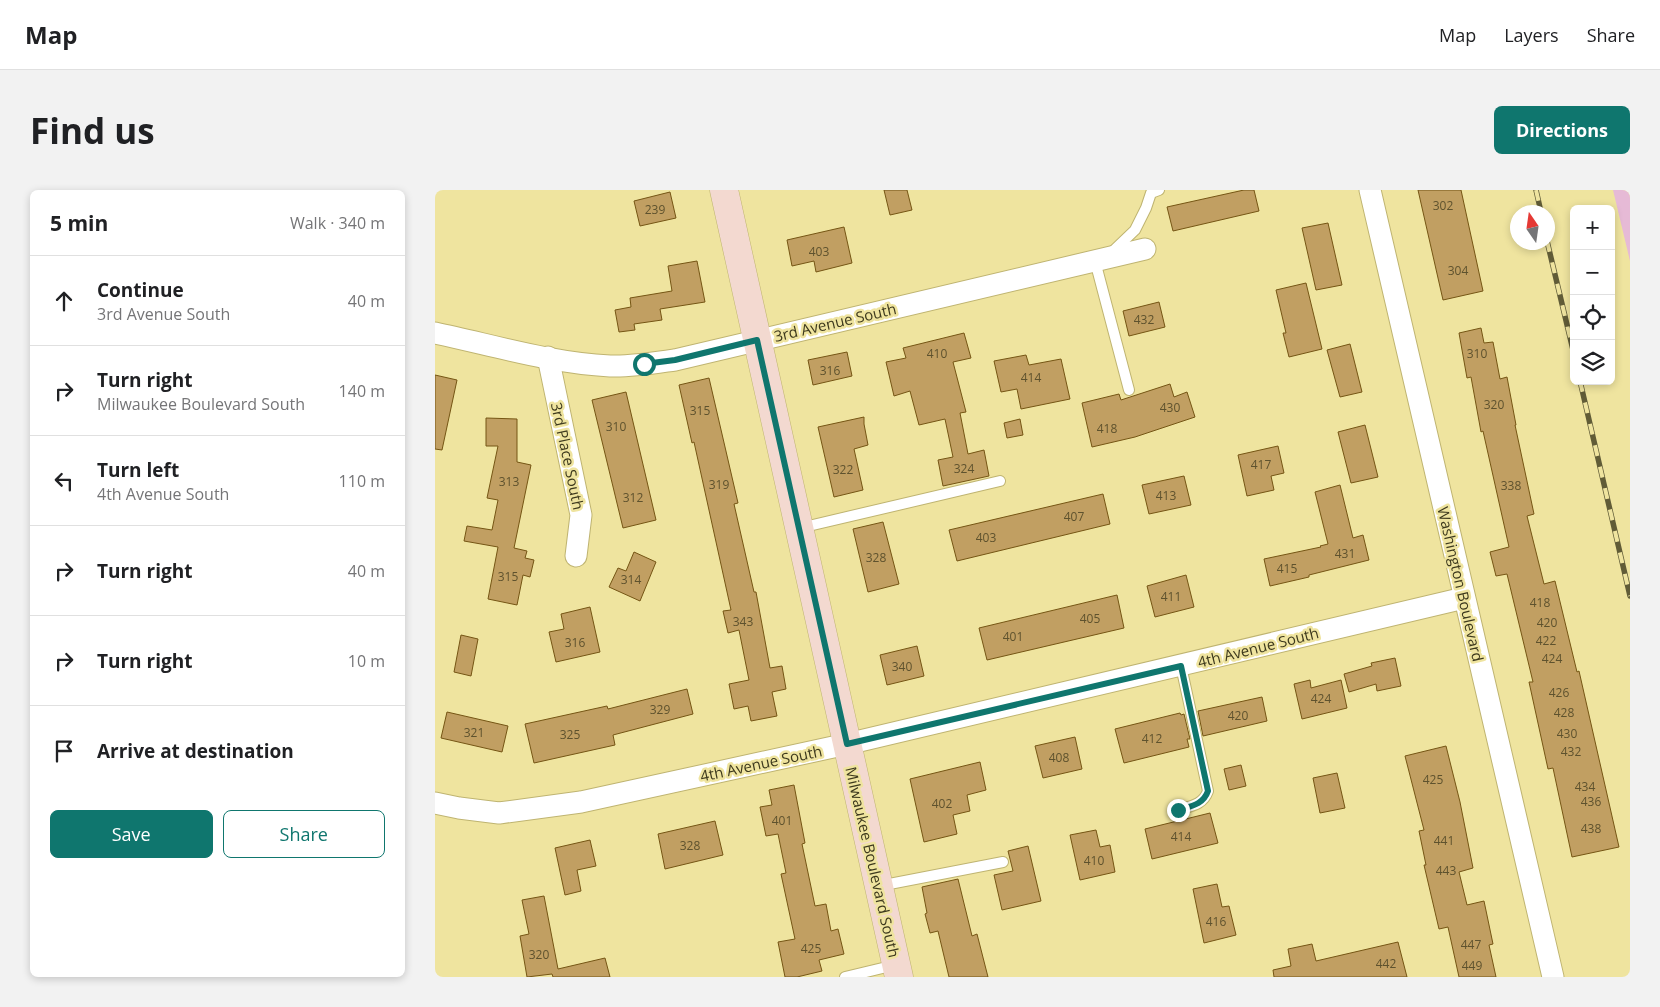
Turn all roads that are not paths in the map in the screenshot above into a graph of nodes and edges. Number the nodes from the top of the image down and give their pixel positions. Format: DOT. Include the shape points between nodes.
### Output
graph roads {
  1 [pos="724,190"];
  2 [pos="1159,190"];
  3 [pos="1369,190"];
  4 [pos="1145,249"];
  5 [pos="1100,260"];
  6 [pos="435,333"];
  7 [pos="757,340"];
  8 [pos="548,357"];
  9 [pos="1129,390"];
  10 [pos="1000,481"];
  11 [pos="799,528"];
  12 [pos="576,556"];
  13 [pos="1464,598"];
  14 [pos="1181,666"];
  15 [pos="847,744"];
  16 [pos="435,803"];
  17 [pos="1178,810"];
  18 [pos="1003,862"];
  19 [pos="878,886"];
  20 [pos="897,971"];
  21 [pos="845,977"];
  22 [pos="1553,977"];
  1 -- 7 [label="street, Milwaukee Boulevard South"];
  2 -- 5 [label="lane" via="1151,194 1135,230"];
  3 -- 13 [label="street, Washington Boulevard"];
  4 -- 5 [label="street, 3rd Avenue South"];
  5 -- 7 [label="street, 3rd Avenue South"];
  5 -- 9 [label="lane"];
  6 -- 8 [label="street, 3rd Avenue South"];
  7 -- 8 [label="street, 3rd Avenue South" via="675,360 644,364 611,366"];
  7 -- 11 [label="street, Milwaukee Boulevard South"];
  8 -- 12 [label="street, 3rd Place South" via="581,515"];
  10 -- 11 [label="lane"];
  11 -- 15 [label="street, Milwaukee Boulevard South"];
  13 -- 14 [label="street, 4th Avenue South"];
  13 -- 22 [label="street, Washington Boulevard"];
  14 -- 15 [label="street, 4th Avenue South"];
  14 -- 17 [label="lane" via="1208,791 1202,802"];
  15 -- 16 [label="street, 4th Avenue South" via="541,808 499,812"];
  15 -- 19 [label="street, Milwaukee Boulevard South"];
  18 -- 19 [label="lane"];
  19 -- 20 [label="street, Milwaukee Boulevard South"];
  20 -- 21 [label="lane"];
}
